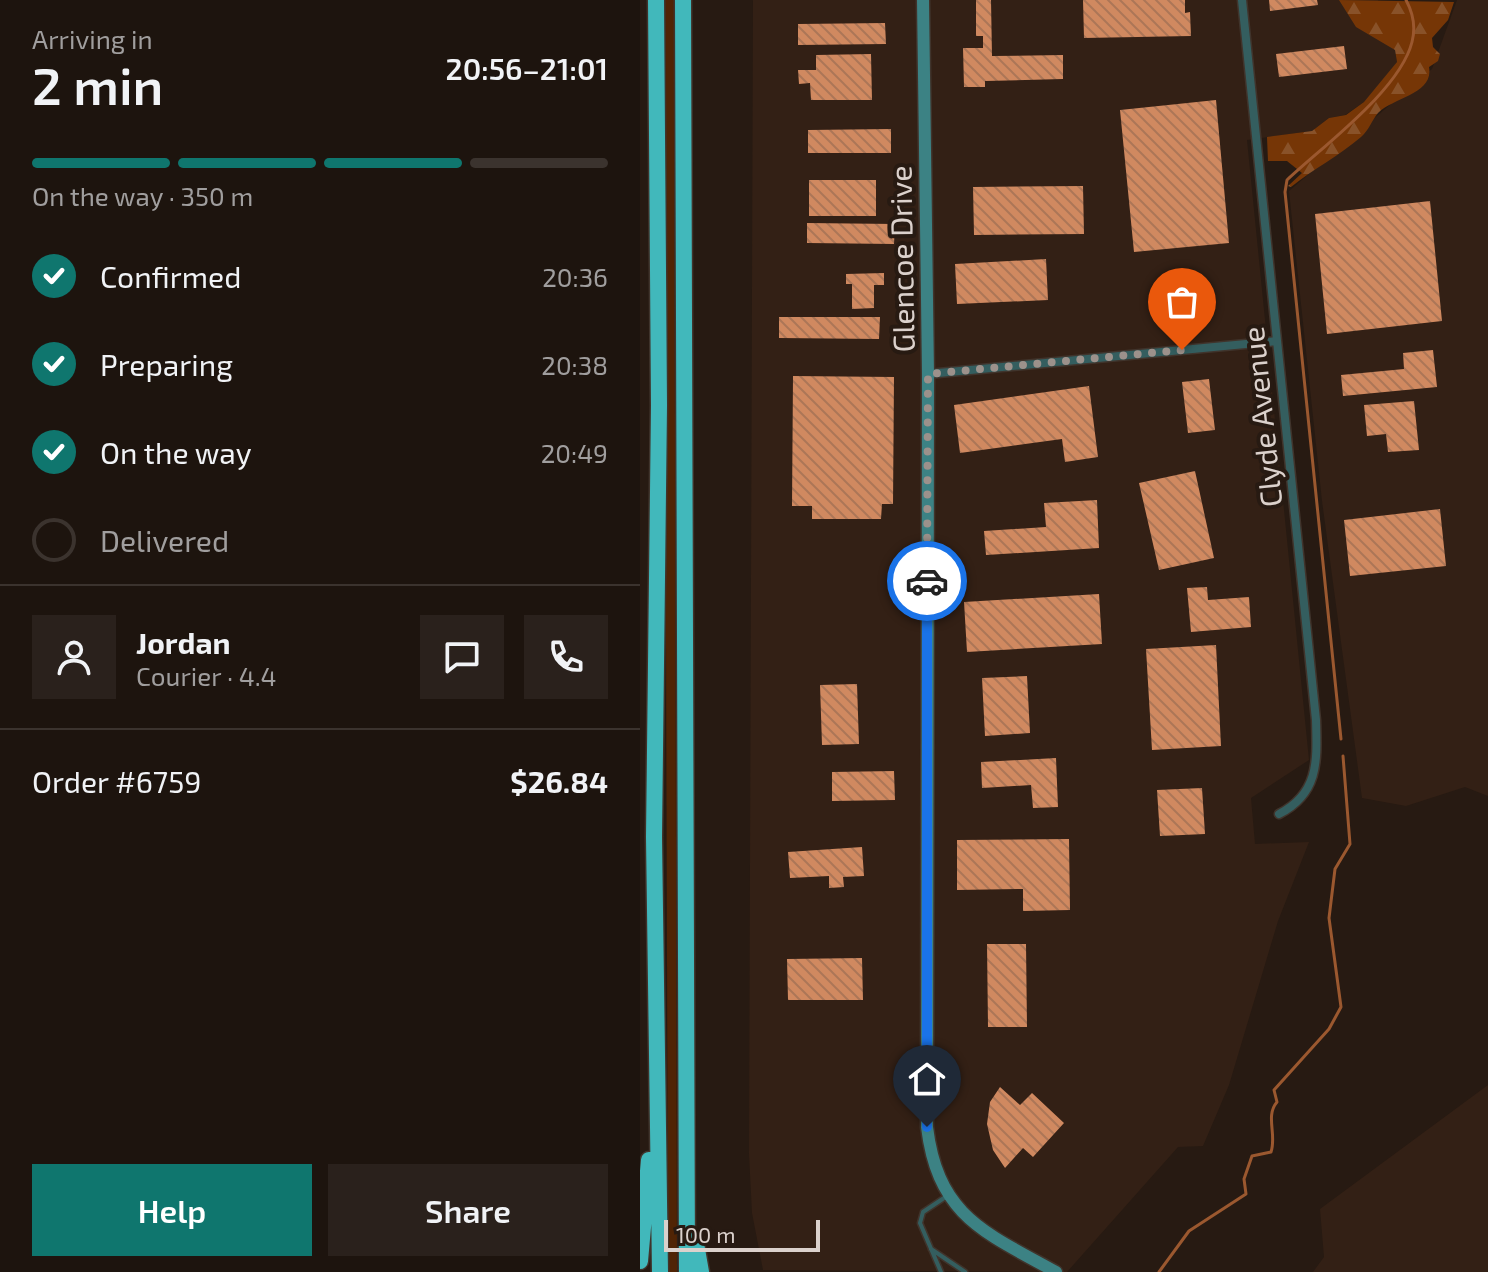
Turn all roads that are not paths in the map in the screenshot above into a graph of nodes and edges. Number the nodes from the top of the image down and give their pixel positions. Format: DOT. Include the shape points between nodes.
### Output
graph roads {
  1 [pos="656,0"];
  2 [pos="684,0"];
  3 [pos="923,0"];
  4 [pos="1242,0"];
  5 [pos="1277,341"];
  6 [pos="928,374"];
  7 [pos="1279,814"];
  8 [pos="655,863"];
  9 [pos="686,1165"];
  10 [pos="948,1196"];
  11 [pos="929,1248"];
  12 [pos="640,1261"];
  13 [pos="1050,1271"];
  14 [pos="660,1272"];
  15 [pos="687,1272"];
  16 [pos="701,1272"];
  17 [pos="941,1272"];
  18 [pos="965,1272"];
  1 -- 8 [label="highway"];
  2 -- 9 [label="highway"];
  3 -- 6 [label="street, Glencoe Drive"];
  4 -- 5 [label="street, Clyde Avenue"];
  5 -- 6 [label="street"];
  5 -- 7 [label="street, Clyde Avenue" via="1317,755 1309,789"];
  6 -- 10 [label="street, Glencoe Drive" via="927,1127 932,1159"];
  8 -- 12 [label="highway" via="648,943 649,1169"];
  8 -- 14 [label="highway"];
  9 -- 15 [label="highway"];
  9 -- 16 [label="highway"];
  10 -- 11 [label="lane" via="923,1212 920,1223"];
  10 -- 13 [label="street, Glencoe Drive" via="977,1225"];
  11 -- 17 [label="lane"];
  11 -- 18 [label="lane"];
}
